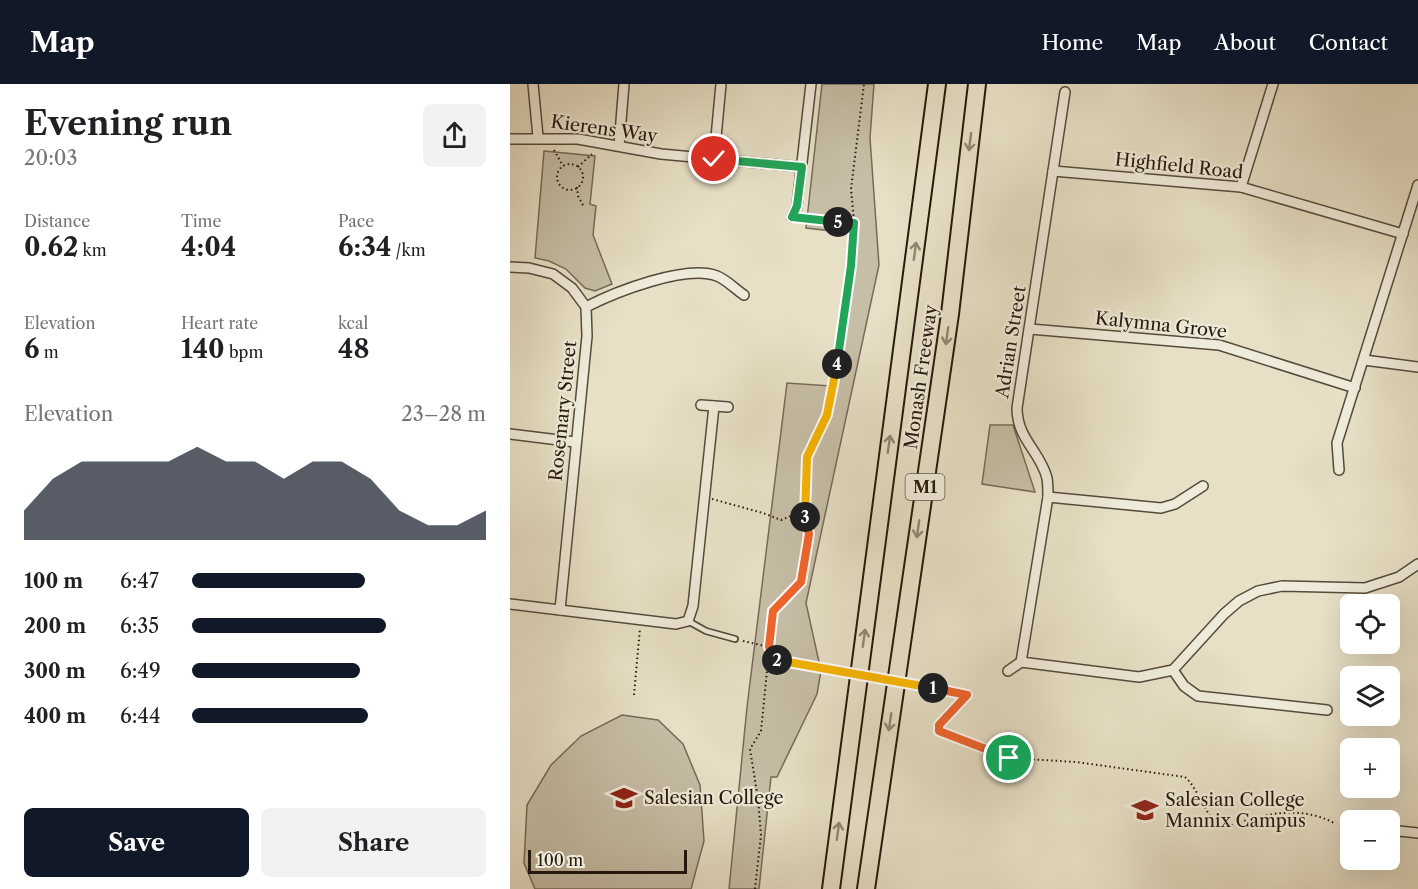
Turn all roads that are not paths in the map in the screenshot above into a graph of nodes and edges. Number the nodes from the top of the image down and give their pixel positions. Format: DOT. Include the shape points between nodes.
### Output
graph roads {
  1 [pos="533,84"];
  2 [pos="624,84"];
  3 [pos="721,84"];
  4 [pos="811,84"];
  5 [pos="937,84"];
  6 [pos="977,84"];
  7 [pos="1273,84"];
  8 [pos="1065,92"];
  9 [pos="538,137"];
  10 [pos="510,139"];
  11 [pos="619,146"];
  12 [pos="714,159"];
  13 [pos="802,167"];
  14 [pos="1053,171"];
  15 [pos="1418,185"];
  16 [pos="1241,187"];
  17 [pos="792,217"];
  18 [pos="1403,234"];
  19 [pos="510,267"];
  20 [pos="744,295"];
  21 [pos="586,307"];
  22 [pos="1030,329"];
  23 [pos="1364,360"];
  24 [pos="1418,367"];
  25 [pos="1355,388"];
  26 [pos="701,405"];
  27 [pos="714,406"];
  28 [pos="729,407"];
  29 [pos="510,434"];
  30 [pos="576,442"];
  31 [pos="1339,470"];
  32 [pos="1203,486"];
  33 [pos="1048,497"];
  34 [pos="1418,564"];
  35 [pos="510,604"];
  36 [pos="560,610"];
  37 [pos="688,621"];
  38 [pos="735,639"];
  39 [pos="1021,662"];
  40 [pos="1173,670"];
  41 [pos="1008,671"];
  42 [pos="1327,710"];
  43 [pos="1400,831"];
  44 [pos="1418,833"];
  45 [pos="831,889"];
  46 [pos="866,889"];
  1 -- 9 [label="street"];
  2 -- 11 [label="street"];
  3 -- 12 [label="street"];
  4 -- 13 [label="street"];
  45 -- 5 [label="highway, Monash Freeway / M1, one-way"];
  6 -- 46 [label="highway, Monash Freeway / M1, one-way" via="950,314"];
  7 -- 16 [label="street"];
  8 -- 14 [label="street, Adrian Street"];
  9 -- 10 [label="street, Kierens Way"];
  9 -- 11 [label="street, Kierens Way"];
  11 -- 12 [label="street, Kierens Way"];
  12 -- 13 [label="street, Kierens Way"];
  13 -- 17 [label="street"];
  14 -- 16 [label="street, Highfield Road"];
  14 -- 22 [label="street, Adrian Street"];
  15 -- 18 [label="street"];
  16 -- 18 [label="street, Highfield Road"];
  18 -- 23 [label="street"];
  19 -- 21 [label="street" via="553,274 572,288"];
  20 -- 21 [label="street" via="715,275 694,273 658,279"];
  21 -- 30 [label="street, Rosemary Street" via="587,336"];
  22 -- 25 [label="street, Kalymna Grove" via="1219,345"];
  22 -- 33 [label="street, Adrian Street" via="1017,421 1047,478"];
  23 -- 24 [label="street"];
  23 -- 25 [label="street"];
  25 -- 31 [label="street" via="1337,443"];
  26 -- 27 [label="street"];
  27 -- 28 [label="street"];
  27 -- 37 [label="street" via="693,609"];
  29 -- 30 [label="street"];
  30 -- 36 [label="street, Rosemary Street"];
  32 -- 33 [label="street" via="1161,508"];
  33 -- 39 [label="street, Adrian Street"];
  34 -- 40 [label="street" via="1399,577 1365,588 1282,586 1258,591 1224,614"];
  35 -- 36 [label="street"];
  36 -- 37 [label="street" via="676,624"];
  37 -- 38 [label="lane"];
  39 -- 40 [label="street" via="1139,677"];
  39 -- 41 [label="street"];
  40 -- 42 [label="street" via="1184,686 1198,696"];
  43 -- 44 [label="street"];
}
